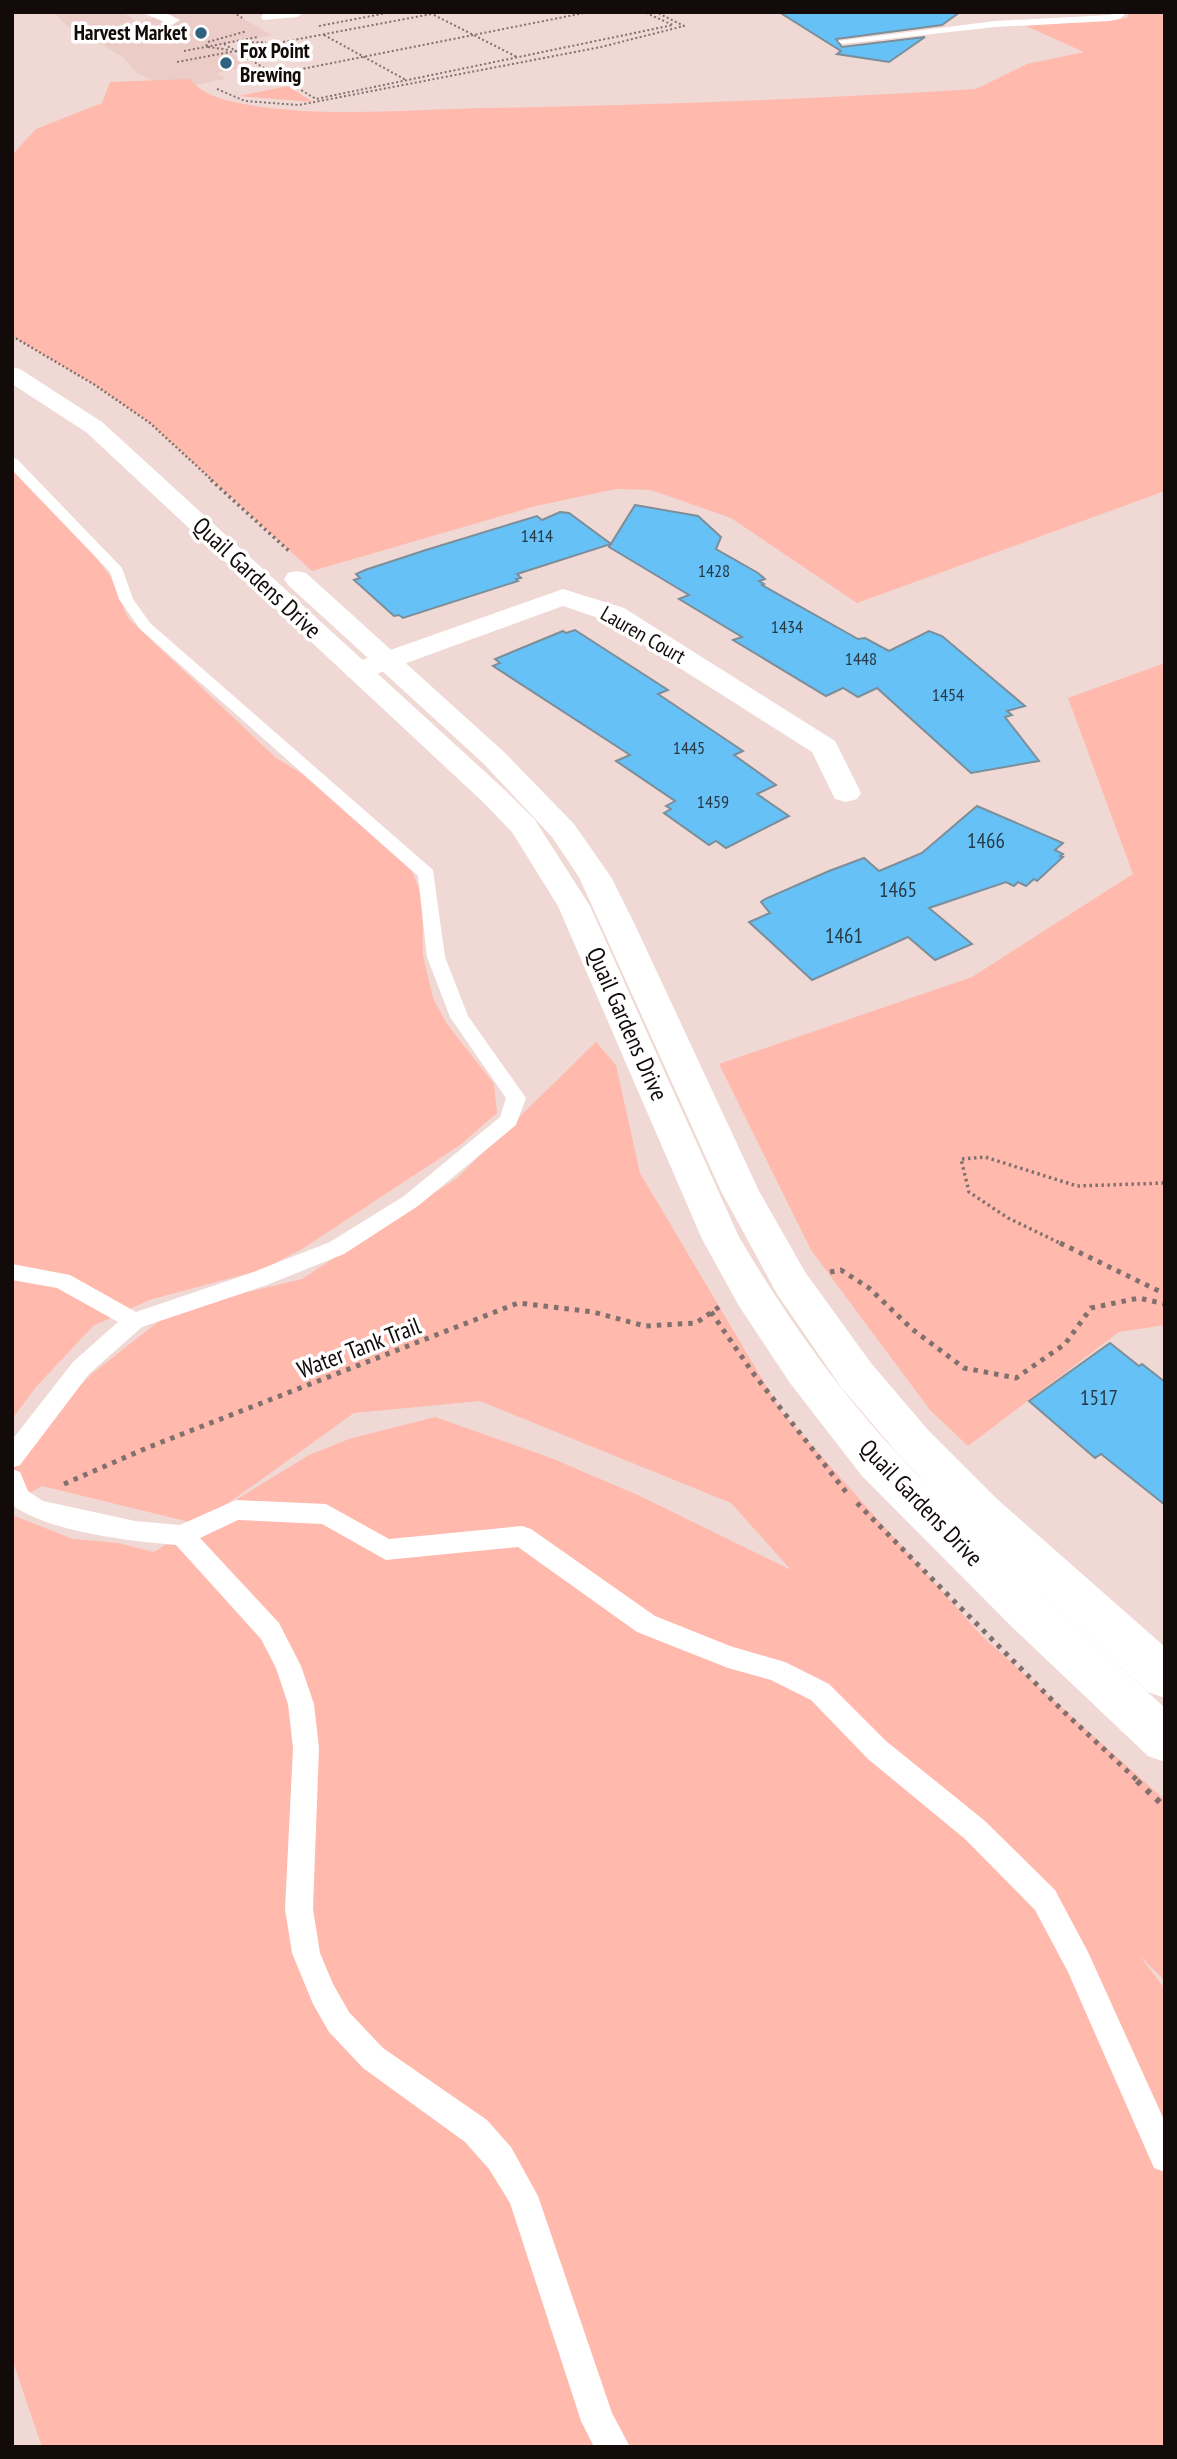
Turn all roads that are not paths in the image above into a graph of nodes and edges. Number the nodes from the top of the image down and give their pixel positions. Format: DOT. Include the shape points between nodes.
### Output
graph roads {
  1 [pos="148,12"];
  2 [pos="296,12"];
  3 [pos="1123,12"];
  4 [pos="269,17"];
  5 [pos="172,20"];
  6 [pos="842,41"];
  7 [pos="12,353"];
  8 [pos="12,374"];
  9 [pos="12,462"];
  10 [pos="373,665"];
  11 [pos="846,793"];
  12 [pos="12,1272"];
  13 [pos="134,1321"];
  14 [pos="12,1458"];
  15 [pos="16,1488"];
  16 [pos="182,1535"];
  17 [pos="1165,1677"];
  18 [pos="1165,1740"];
  19 [pos="1165,2157"];
  20 [pos="613,2447"];
  1 -- 5 [label="main road"];
  2 -- 4 [label="main road"];
  3 -- 6 [label="lane" via="1109,18 995,24"];
  7 -- 10 [label="main road, Quail Gardens Drive" via="107,413"];
  8 -- 10 [label="main road, Quail Gardens Drive" via="94,428"];
  9 -- 13 [label="lane" via="117,571 126,600 145,626 427,874 436,957 455,1005 516,1098 509,1120 411,1201 337,1248"];
  10 -- 11 [label="main road, Lauren Court" via="563,597 614,614 825,747"];
  10 -- 17 [label="main road, Quail Gardens Drive" via="532,795 595,877 740,1191 791,1283 856,1375 982,1512"];
  10 -- 18 [label="main road, Quail Gardens Drive" via="524,827 547,860 574,906 722,1239 753,1295 805,1371 877,1462 1028,1613"];
  12 -- 13 [label="lane" via="62,1281"];
  13 -- 14 [label="lane" via="81,1368"];
  15 -- 16 [label="lane" via="37,1510 135,1531"];
  16 -- 19 [label="lane" via="236,1510 326,1514 386,1550 522,1536 646,1625 776,1670 820,1692 877,1749 975,1830 1045,1900 1079,1962"];
  16 -- 20 [label="lane" via="270,1631 300,1704 306,1748 299,1909 306,1953 323,1994 339,2022 373,2058 476,2131 500,2158 523,2196 598,2421"];
}
